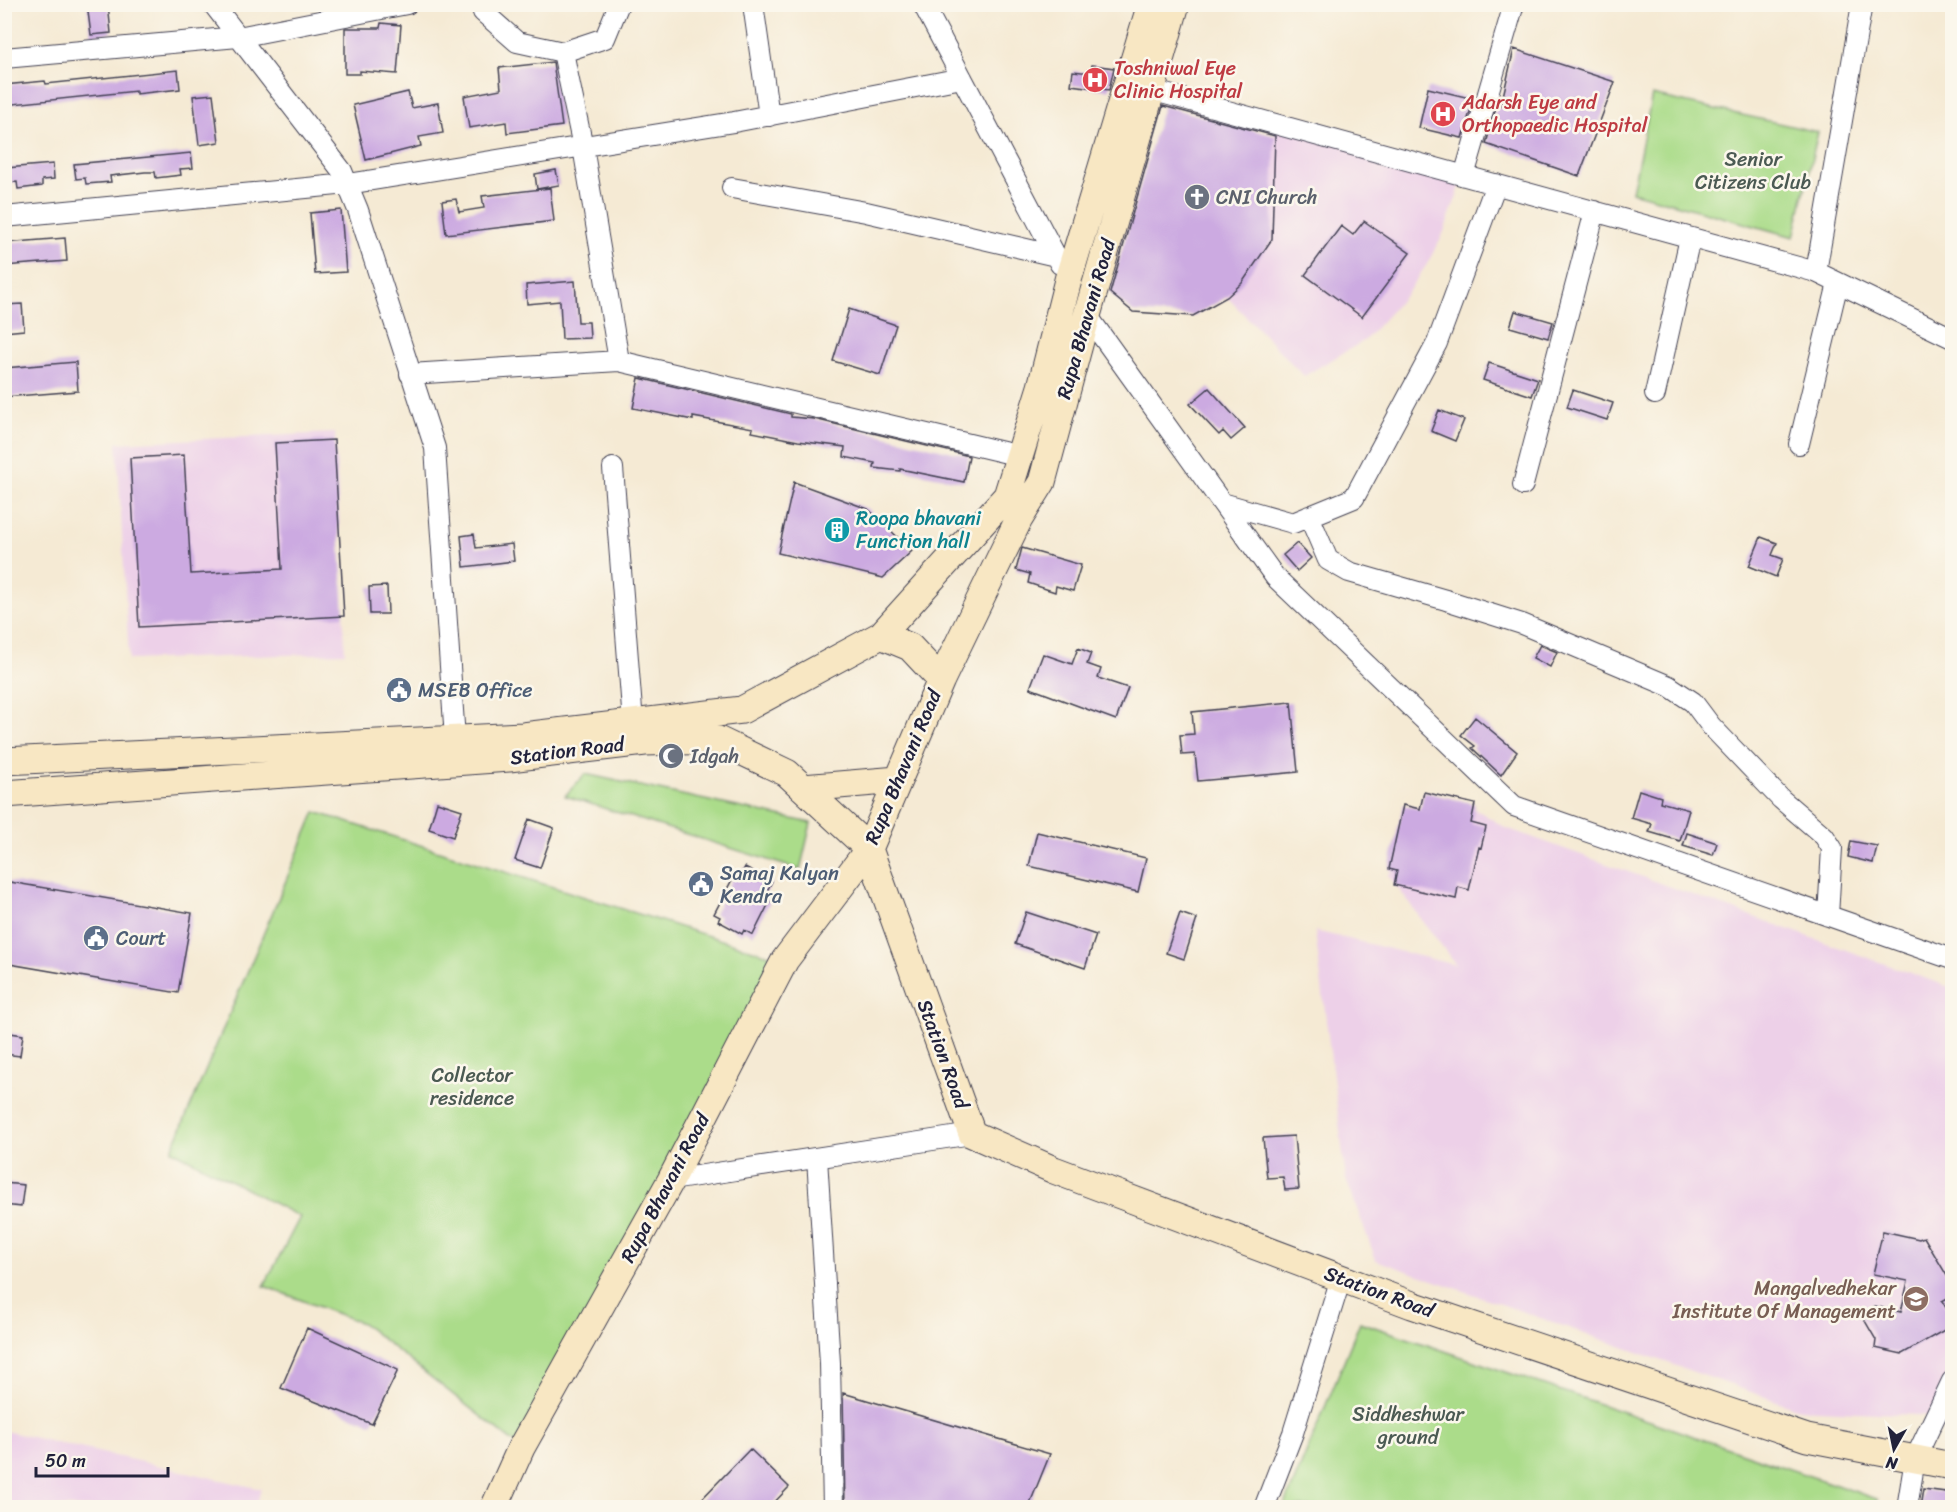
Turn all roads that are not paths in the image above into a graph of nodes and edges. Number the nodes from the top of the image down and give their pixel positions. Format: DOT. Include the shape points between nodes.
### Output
graph roads {
  1 [pos="213,4"];
  2 [pos="407,4"];
  3 [pos="481,4"];
  4 [pos="620,4"];
  5 [pos="753,4"];
  6 [pos="923,4"];
  7 [pos="1151,4"];
  8 [pos="1176,4"];
  9 [pos="1514,4"];
  10 [pos="1862,4"];
  11 [pos="238,37"];
  12 [pos="563,52"];
  13 [pos="4,58"];
  14 [pos="962,78"];
  15 [pos="1152,90"];
  16 [pos="769,116"];
  17 [pos="583,147"];
  18 [pos="1464,176"];
  19 [pos="348,184"];
  20 [pos="1496,184"];
  21 [pos="732,188"];
  22 [pos="1594,211"];
  23 [pos="4,217"];
  24 [pos="1690,238"];
  25 [pos="1056,256"];
  26 [pos="1816,272"];
  27 [pos="1068,280"];
  28 [pos="1838,283"];
  29 [pos="1087,315"];
  30 [pos="1953,338"];
  31 [pos="618,362"];
  32 [pos="410,374"];
  33 [pos="1655,394"];
  34 [pos="1799,444"];
  35 [pos="1020,456"];
  36 [pos="613,468"];
  37 [pos="1523,485"];
  38 [pos="1222,504"];
  39 [pos="1309,516"];
  40 [pos="881,635"];
  41 [pos="941,680"];
  42 [pos="633,723"];
  43 [pos="455,739"];
  44 [pos="4,761"];
  45 [pos="898,780"];
  46 [pos="803,788"];
  47 [pos="4,795"];
  48 [pos="869,849"];
  49 [pos="1828,916"];
  50 [pos="1953,959"];
  51 [pos="972,1134"];
  52 [pos="817,1158"];
  53 [pos="671,1180"];
  54 [pos="1341,1278"];
  55 [pos="1953,1381"];
  56 [pos="1915,1459"];
  57 [pos="1953,1466"];
  58 [pos="494,1508"];
  59 [pos="833,1508"];
  60 [pos="1264,1508"];
  61 [pos="1907,1508"];
  1 -- 11 [label="street"];
  2 -- 11 [label="street"];
  3 -- 12 [label="street" via="483,12 517,42"];
  4 -- 12 [label="street" via="605,38"];
  5 -- 16 [label="street"];
  6 -- 14 [label="street"];
  7 -- 27 [label="main road"];
  8 -- 15 [label="main road, Rupa Bhavani Road"];
  9 -- 18 [label="street"];
  10 -- 26 [label="street"];
  11 -- 13 [label="street"];
  11 -- 19 [label="street"];
  12 -- 17 [label="street"];
  14 -- 16 [label="street"];
  14 -- 25 [label="street"];
  15 -- 18 [label="street"];
  15 -- 29 [label="main road, Rupa Bhavani Road"];
  16 -- 17 [label="street"];
  17 -- 19 [label="street"];
  17 -- 31 [label="street"];
  18 -- 20 [label="street"];
  19 -- 23 [label="street"];
  19 -- 32 [label="street"];
  20 -- 22 [label="street"];
  20 -- 39 [label="street" via="1437,344 1354,498"];
  21 -- 25 [label="street" via="866,212"];
  22 -- 24 [label="street"];
  22 -- 37 [label="street"];
  24 -- 26 [label="street"];
  24 -- 33 [label="street"];
  25 -- 27 [label="street"];
  26 -- 28 [label="street"];
  27 -- 35 [label="main road"];
  28 -- 30 [label="street"];
  28 -- 34 [label="street"];
  29 -- 38 [label="street"];
  29 -- 41 [label="main road, Rupa Bhavani Road" via="1041,482"];
  31 -- 32 [label="street"];
  31 -- 35 [label="street"];
  32 -- 43 [label="street" via="435,448"];
  35 -- 40 [label="main road" via="1007,496"];
  36 -- 42 [label="street"];
  38 -- 39 [label="street" via="1293,523"];
  38 -- 49 [label="street" via="1275,577 1514,806"];
  39 -- 49 [label="street" via="1328,560 1349,572 1522,624 1669,686 1693,702 1711,726 1832,848"];
  40 -- 41 [label="main road" via="910,647"];
  40 -- 42 [label="main road" via="742,710"];
  41 -- 45 [label="main road, Rupa Bhavani Road"];
  42 -- 43 [label="main road" via="523,736"];
  43 -- 44 [label="main road"];
  45 -- 46 [label="main road"];
  45 -- 48 [label="main road, Rupa Bhavani Road"];
  46 -- 47 [label="main road, Station Road" via="787,773 718,740 645,742 509,758"];
  46 -- 48 [label="main road, Station Road"];
  48 -- 51 [label="main road, Station Road"];
  48 -- 53 [label="main road, Rupa Bhavani Road" via="785,960"];
  49 -- 50 [label="street"];
  51 -- 52 [label="street"];
  51 -- 54 [label="main road, Station Road" via="1054,1170"];
  52 -- 53 [label="street"];
  52 -- 59 [label="street" via="830,1363"];
  53 -- 58 [label="main road, Rupa Bhavani Road" via="521,1448"];
  54 -- 56 [label="main road, Station Road" via="1807,1438"];
  54 -- 60 [label="street" via="1293,1433"];
  55 -- 56 [label="street"];
  56 -- 57 [label="main road, Station Road"];
  56 -- 61 [label="street"];
}
